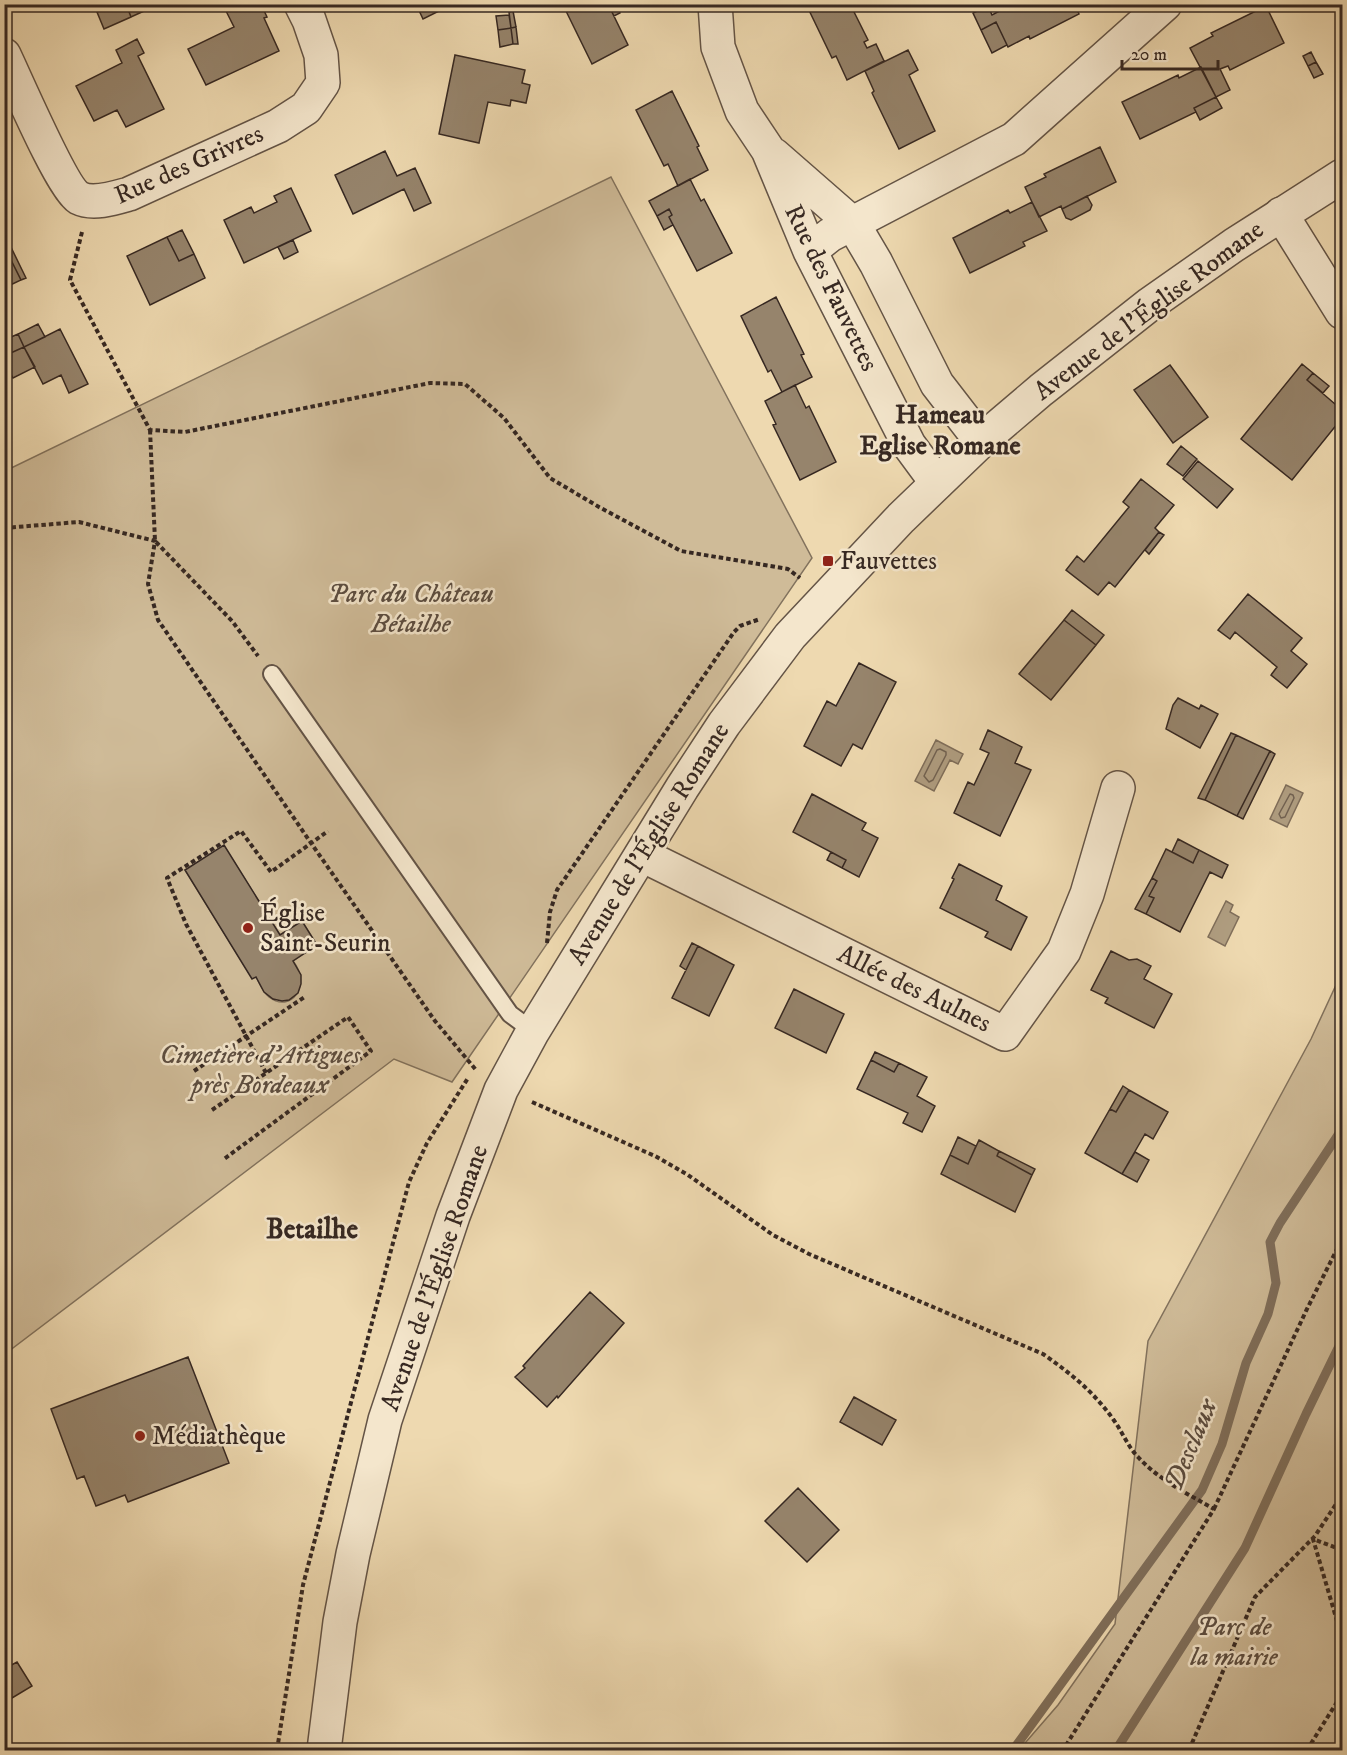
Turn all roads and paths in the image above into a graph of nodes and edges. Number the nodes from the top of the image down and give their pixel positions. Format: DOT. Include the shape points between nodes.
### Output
graph roads {
  1 [pos="301,4"];
  2 [pos="715,4"];
  3 [pos="1165,4"];
  4 [pos="4,55"];
  5 [pos="768,150"];
  6 [pos="1342,176"];
  7 [pos="90,199"];
  8 [pos="1281,214"];
  9 [pos="853,224"];
  10 [pos="810,251"];
  11 [pos="1342,312"];
  12 [pos="150,430"];
  13 [pos="981,441"];
  14 [pos="938,483"];
  15 [pos="4,528"];
  16 [pos="155,541"];
  17 [pos="824,597"];
  18 [pos="790,636"];
  19 [pos="272,674"];
  20 [pos="1118,788"];
  21 [pos="328,831"];
  22 [pos="311,843"];
  23 [pos="642,855"];
  24 [pos="546,946"];
  25 [pos="306,996"];
  26 [pos="533,1031"];
  27 [pos="246,1036"];
  28 [pos="480,1060"];
  29 [pos="194,1071"];
  30 [pos="266,1073"];
  31 [pos="501,1090"];
  32 [pos="212,1110"];
  33 [pos="224,1159"];
  34 [pos="1342,1239"];
  35 [pos="1342,1495"];
  36 [pos="1213,1509"];
  37 [pos="1312,1539"];
  38 [pos="1342,1550"];
  39 [pos="1342,1638"];
  40 [pos="1342,1694"];
  41 [pos="324,1750"];
  42 [pos="1063,1750"];
  43 [pos="1189,1750"];
  44 [pos="1308,1750"];
  1 -- 7 [label="street, Rue des Grivres" via="321,55 323,83 306,108 278,126 129,194 104,202"];
  2 -- 5 [label="street, Rue des Fauvettes" via="718,47 742,111"];
  3 -- 9 [label="street" via="1014,139"];
  4 -- 7 [label="street, Rue des Grivres" via="63,180 80,198"];
  5 -- 9 [label="street, Rue des Fauvettes"];
  5 -- 10 [label="street, Rue des Fauvettes"];
  6 -- 8 [label="street, Avenue de l'Église Romane"];
  7 -- 12 [label="path" via="70,280"];
  8 -- 11 [label="street"];
  8 -- 13 [label="street, Avenue de l'Église Romane" via="1150,304"];
  9 -- 10 [label="street"];
  9 -- 13 [label="street, Rue des Fauvettes" via="937,384"];
  10 -- 14 [label="street, Rue des Fauvettes" via="909,445"];
  12 -- 16 [label="path"];
  12 -- 17 [label="path" via="185,432 430,383 465,384 504,418 550,478 681,551 788,569"];
  13 -- 14 [label="street, Avenue de l'Église Romane"];
  14 -- 17 [label="street, Avenue de l'Église Romane"];
  15 -- 16 [label="path" via="79,522"];
  16 -- 19 [label="path" via="232,621"];
  16 -- 22 [label="path" via="148,584 158,620"];
  17 -- 18 [label="street, Avenue de l'Église Romane"];
  18 -- 23 [label="street, Avenue de l'Église Romane" via="724,724"];
  18 -- 24 [label="path" via="774,622 761,619 734,632 557,890"];
  19 -- 26 [label="lane" via="510,1014"];
  20 -- 23 [label="street, Allée des Aulnes" via="1087,894 1064,951 1005,1034"];
  21 -- 22 [label="path"];
  22 -- 27 [label="path" via="271,872 241,831 167,878 186,924"];
  22 -- 28 [label="path" via="435,1021 474,1069"];
  23 -- 26 [label="street, Avenue de l'Église Romane"];
  25 -- 27 [label="path"];
  26 -- 31 [label="street, Avenue de l'Église Romane"];
  27 -- 29 [label="path"];
  27 -- 30 [label="path"];
  30 -- 32 [label="path"];
  30 -- 33 [label="path" via="348,1017 371,1051"];
  31 -- 36 [label="path" via="655,1156 688,1174 773,1235 809,1254 1043,1354 1097,1396 1138,1457 1179,1491"];
  31 -- 41 [label="street, Avenue de l'Église Romane" via="453,1216 385,1420 340,1622"];
  34 -- 36 [label="path"];
  35 -- 37 [label="path"];
  36 -- 42 [label="path"];
  37 -- 38 [label="path"];
  37 -- 39 [label="path"];
  37 -- 43 [label="path" via="1254,1597"];
  40 -- 44 [label="path"];
}
